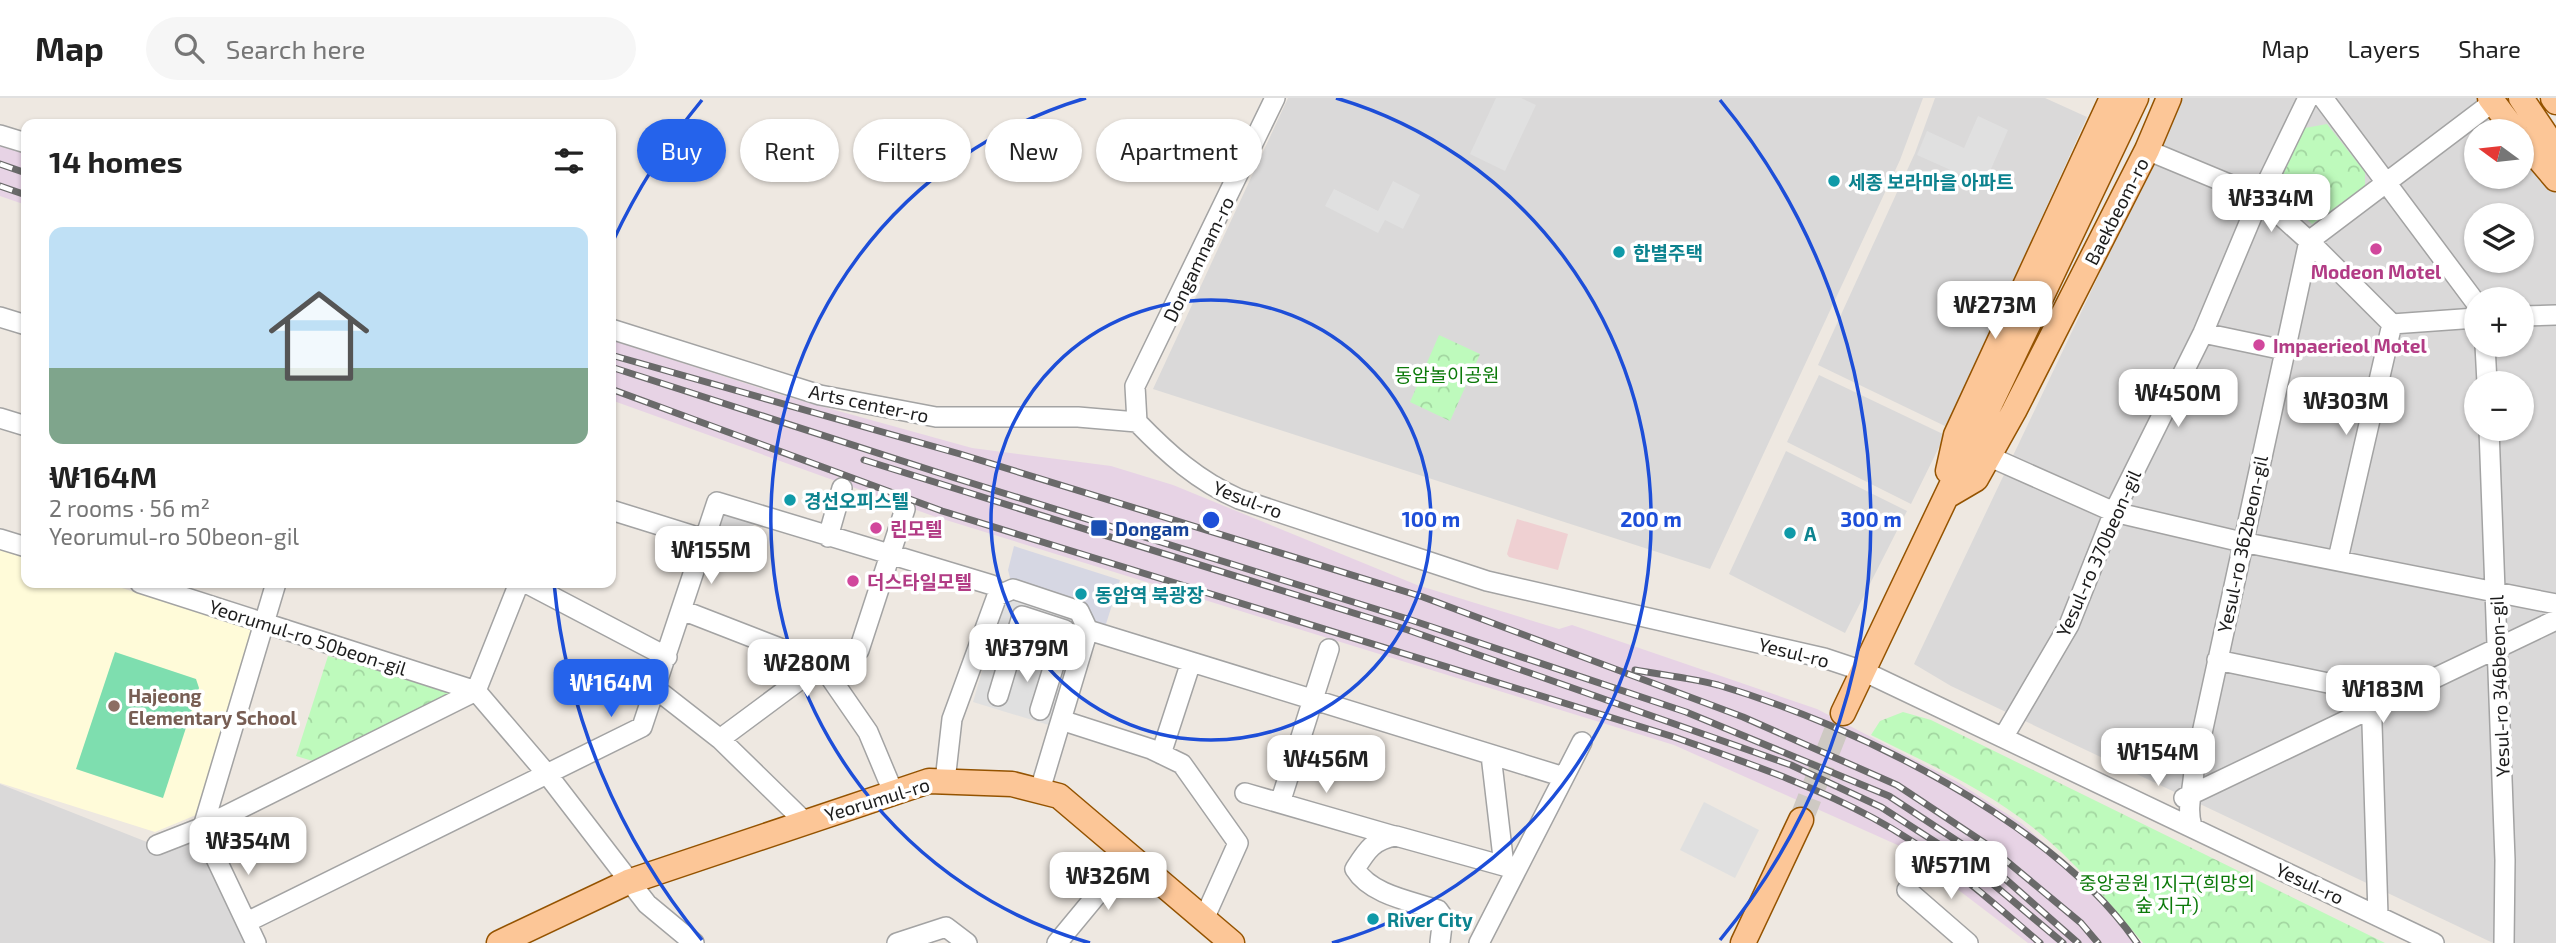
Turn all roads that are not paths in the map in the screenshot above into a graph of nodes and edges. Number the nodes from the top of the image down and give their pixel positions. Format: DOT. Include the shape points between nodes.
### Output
graph roads {
  1 [pos="1275,98"];
  2 [pos="2112,98"];
  3 [pos="2136,98"];
  4 [pos="2169,98"];
  5 [pos="2308,98"];
  6 [pos="2323,98"];
  7 [pos="2521,98"];
  8 [pos="2492,100"];
  9 [pos="2506,119"];
  10 [pos="0,135"];
  11 [pos="21,141"];
  12 [pos="2147,150"];
  13 [pos="2556,150"];
  14 [pos="2534,153"];
  15 [pos="2556,179"];
  16 [pos="2387,183"];
  17 [pos="2260,197"];
  18 [pos="2309,241"];
  19 [pos="2464,287"];
  20 [pos="2556,315"];
  21 [pos="2534,316"];
  22 [pos="0,317"];
  23 [pos="2464,319"];
  24 [pos="21,323"];
  25 [pos="2392,324"];
  26 [pos="616,331"];
  27 [pos="2203,333"];
  28 [pos="2284,350"];
  29 [pos="0,418"];
  30 [pos="1137,422"];
  31 [pos="21,424"];
  32 [pos="2489,441"];
  33 [pos="1988,456"];
  34 [pos="842,488"];
  35 [pos="1947,496"];
  36 [pos="905,509"];
  37 [pos="616,512"];
  38 [pos="2114,512"];
  39 [pos="828,537"];
  40 [pos="0,539"];
  41 [pos="704,539"];
  42 [pos="2242,542"];
  43 [pos="21,545"];
  44 [pos="890,556"];
  45 [pos="2339,559"];
  46 [pos="992,585"];
  47 [pos="156,588"];
  48 [pos="274,588"];
  49 [pos="517,588"];
  50 [pos="536,588"];
  51 [pos="2495,592"];
  52 [pos="2556,604"];
  53 [pos="682,610"];
  54 [pos="992,614"];
  55 [pos="2556,620"];
  56 [pos="263,621"];
  57 [pos="1019,623"];
  58 [pos="1088,630"];
  59 [pos="2498,648"];
  60 [pos="1329,649"];
  61 [pos="667,657"];
  62 [pos="2217,660"];
  63 [pos="1191,662"];
  64 [pos="821,664"];
  65 [pos="1052,669"];
  66 [pos="1863,671"];
  67 [pos="656,689"];
  68 [pos="476,691"];
  69 [pos="998,696"];
  70 [pos="1068,696"];
  71 [pos="1314,699"];
  72 [pos="2371,700"];
  73 [pos="1040,710"];
  74 [pos="1843,713"];
  75 [pos="1061,720"];
  76 [pos="2004,736"];
  77 [pos="720,739"];
  78 [pos="1582,742"];
  79 [pos="1161,754"];
  80 [pos="1491,755"];
  81 [pos="547,774"];
  82 [pos="1564,777"];
  83 [pos="945,781"];
  84 [pos="1040,790"];
  85 [pos="1245,793"];
  86 [pos="2193,793"];
  87 [pos="894,794"];
  88 [pos="1280,803"];
  89 [pos="2160,812"];
  90 [pos="1801,820"];
  91 [pos="804,821"];
  92 [pos="2192,827"];
  93 [pos="203,828"];
  94 [pos="1395,836"];
  95 [pos="157,845"];
  96 [pos="1129,856"];
  97 [pos="1510,869"];
  98 [pos="628,882"];
  99 [pos="1906,890"];
  100 [pos="2378,915"];
  101 [pos="1204,919"];
  102 [pos="247,922"];
  103 [pos="1440,942"];
  104 [pos="256,943"];
  105 [pos="499,943"];
  106 [pos="694,943"];
  107 [pos="897,943"];
  108 [pos="967,943"];
  109 [pos="1057,943"];
  110 [pos="1232,943"];
  111 [pos="1479,943"];
  112 [pos="1743,943"];
  113 [pos="1968,943"];
  114 [pos="2434,943"];
  115 [pos="2504,943"];
  1 -- 30 [label="street, Dongamnam-ro" via="1135,386"];
  2 -- 35 [label="main road, Baekbeom-ro" via="1956,435 1948,460"];
  3 -- 35 [label="main road, Baekbeom-ro"];
  4 -- 12 [label="main road, Baekbeom-ro"];
  5 -- 17 [label="street, Yesul-ro 370beon-gil"];
  6 -- 16 [label="street"];
  7 -- 13 [label="main road"];
  8 -- 9 [label="main road"];
  8 -- 16 [label="street"];
  10 -- 11 [label="street"];
  12 -- 17 [label="street"];
  12 -- 33 [label="main road, Baekbeom-ro"];
  14 -- 15 [label="main road"];
  16 -- 18 [label="street"];
  16 -- 19 [label="street"];
  17 -- 18 [label="street"];
  17 -- 27 [label="street, Yesul-ro 370beon-gil"];
  18 -- 25 [label="street"];
  18 -- 28 [label="street, Yesul-ro 362beon-gil"];
  20 -- 21 [label="street"];
  22 -- 24 [label="street"];
  23 -- 25 [label="street"];
  25 -- 45 [label="street"];
  26 -- 30 [label="street, Arts center-ro" via="820,395 936,417 1078,417"];
  27 -- 28 [label="street"];
  27 -- 38 [label="street, Yesul-ro 370beon-gil"];
  28 -- 42 [label="street, Yesul-ro 362beon-gil"];
  29 -- 31 [label="street"];
  30 -- 66 [label="street, Yesul-ro" via="1187,469 1211,487 1239,499 1487,581 1824,658"];
  32 -- 51 [label="street, Yesul-ro 346beon-gil"];
  33 -- 35 [label="main road, Baekbeom-ro" via="1976,479"];
  33 -- 38 [label="street"];
  34 -- 39 [label="street"];
  35 -- 66 [label="main road, Baekbeom-ro"];
  36 -- 44 [label="street"];
  37 -- 41 [label="street"];
  38 -- 42 [label="street"];
  38 -- 76 [label="street, Yesul-ro 370beon-gil" via="2068,625"];
  39 -- 41 [label="street" via="717,502"];
  39 -- 44 [label="street"];
  40 -- 43 [label="street"];
  41 -- 53 [label="street"];
  42 -- 45 [label="street"];
  42 -- 62 [label="street, Yesul-ro 362beon-gil"];
  44 -- 46 [label="street"];
  44 -- 64 [label="street" via="859,650"];
  45 -- 51 [label="street"];
  47 -- 56 [label="street, Yeorumul-ro 50beon-gil"];
  48 -- 56 [label="street"];
  49 -- 68 [label="street"];
  50 -- 61 [label="street"];
  51 -- 52 [label="street"];
  51 -- 59 [label="street, Yesul-ro 346beon-gil"];
  53 -- 61 [label="street"];
  53 -- 64 [label="street"];
  54 -- 57 [label="street"];
  54 -- 58 [label="street" via="997,596 1013,589 1079,611"];
  54 -- 83 [label="street" via="952,719"];
  55 -- 59 [label="street"];
  56 -- 68 [label="street, Yeorumul-ro 50beon-gil"];
  56 -- 93 [label="street"];
  57 -- 65 [label="street" via="1021,616 1065,630"];
  57 -- 69 [label="street"];
  58 -- 63 [label="street"];
  58 -- 70 [label="street"];
  59 -- 72 [label="street" via="2396,696"];
  59 -- 115 [label="street, Yesul-ro 346beon-gil"];
  60 -- 71 [label="street"];
  61 -- 67 [label="street"];
  62 -- 72 [label="street"];
  62 -- 86 [label="street, Yesul-ro 362beon-gil"];
  63 -- 71 [label="street"];
  63 -- 79 [label="street"];
  64 -- 77 [label="street"];
  64 -- 87 [label="street" via="868,732"];
  65 -- 70 [label="street"];
  65 -- 73 [label="street"];
  66 -- 74 [label="main road, Baekbeom-ro"];
  66 -- 76 [label="street, Yesul-ro"];
  67 -- 77 [label="street, Yeorumul-ro"];
  67 -- 81 [label="street" via="642,727"];
  68 -- 81 [label="street"];
  68 -- 93 [label="street"];
  70 -- 75 [label="street"];
  71 -- 80 [label="street"];
  71 -- 88 [label="street"];
  72 -- 86 [label="street"];
  72 -- 100 [label="street"];
  75 -- 79 [label="street"];
  75 -- 84 [label="street"];
  76 -- 89 [label="street, Yesul-ro"];
  77 -- 91 [label="street, Yeorumul-ro"];
  78 -- 82 [label="street"];
  79 -- 101 [label="street" via="1181,764 1238,844"];
  80 -- 82 [label="street"];
  80 -- 97 [label="street"];
  81 -- 98 [label="street"];
  81 -- 102 [label="street"];
  82 -- 97 [label="street"];
  83 -- 84 [label="main road, Yeorumul-ro"];
  83 -- 87 [label="main road, Yeorumul-ro" via="929,781"];
  84 -- 96 [label="main road, Yeorumul-ro" via="1059,796"];
  85 -- 88 [label="street"];
  86 -- 89 [label="street"];
  86 -- 92 [label="street, Yesul-ro 362beon-gil" via="2188,813"];
  87 -- 91 [label="main road, Yeorumul-ro"];
  88 -- 94 [label="street"];
  89 -- 92 [label="street, Yesul-ro"];
  90 -- 112 [label="main road"];
  91 -- 98 [label="main road, Yeorumul-ro"];
  92 -- 100 [label="street, Yesul-ro"];
  93 -- 95 [label="street"];
  93 -- 102 [label="street"];
  94 -- 97 [label="street"];
  94 -- 103 [label="street" via="1369,846 1355,869 1375,888 1438,910 1443,917"];
  96 -- 101 [label="main road, Yeorumul-ro"];
  96 -- 109 [label="street"];
  97 -- 111 [label="street"];
  98 -- 105 [label="main road, Yeorumul-ro"];
  98 -- 106 [label="street"];
  99 -- 113 [label="street"];
  100 -- 114 [label="street, Yesul-ro"];
  101 -- 110 [label="main road, Yeorumul-ro"];
  102 -- 104 [label="street"];
  107 -- 108 [label="street" via="946,927"];
}
